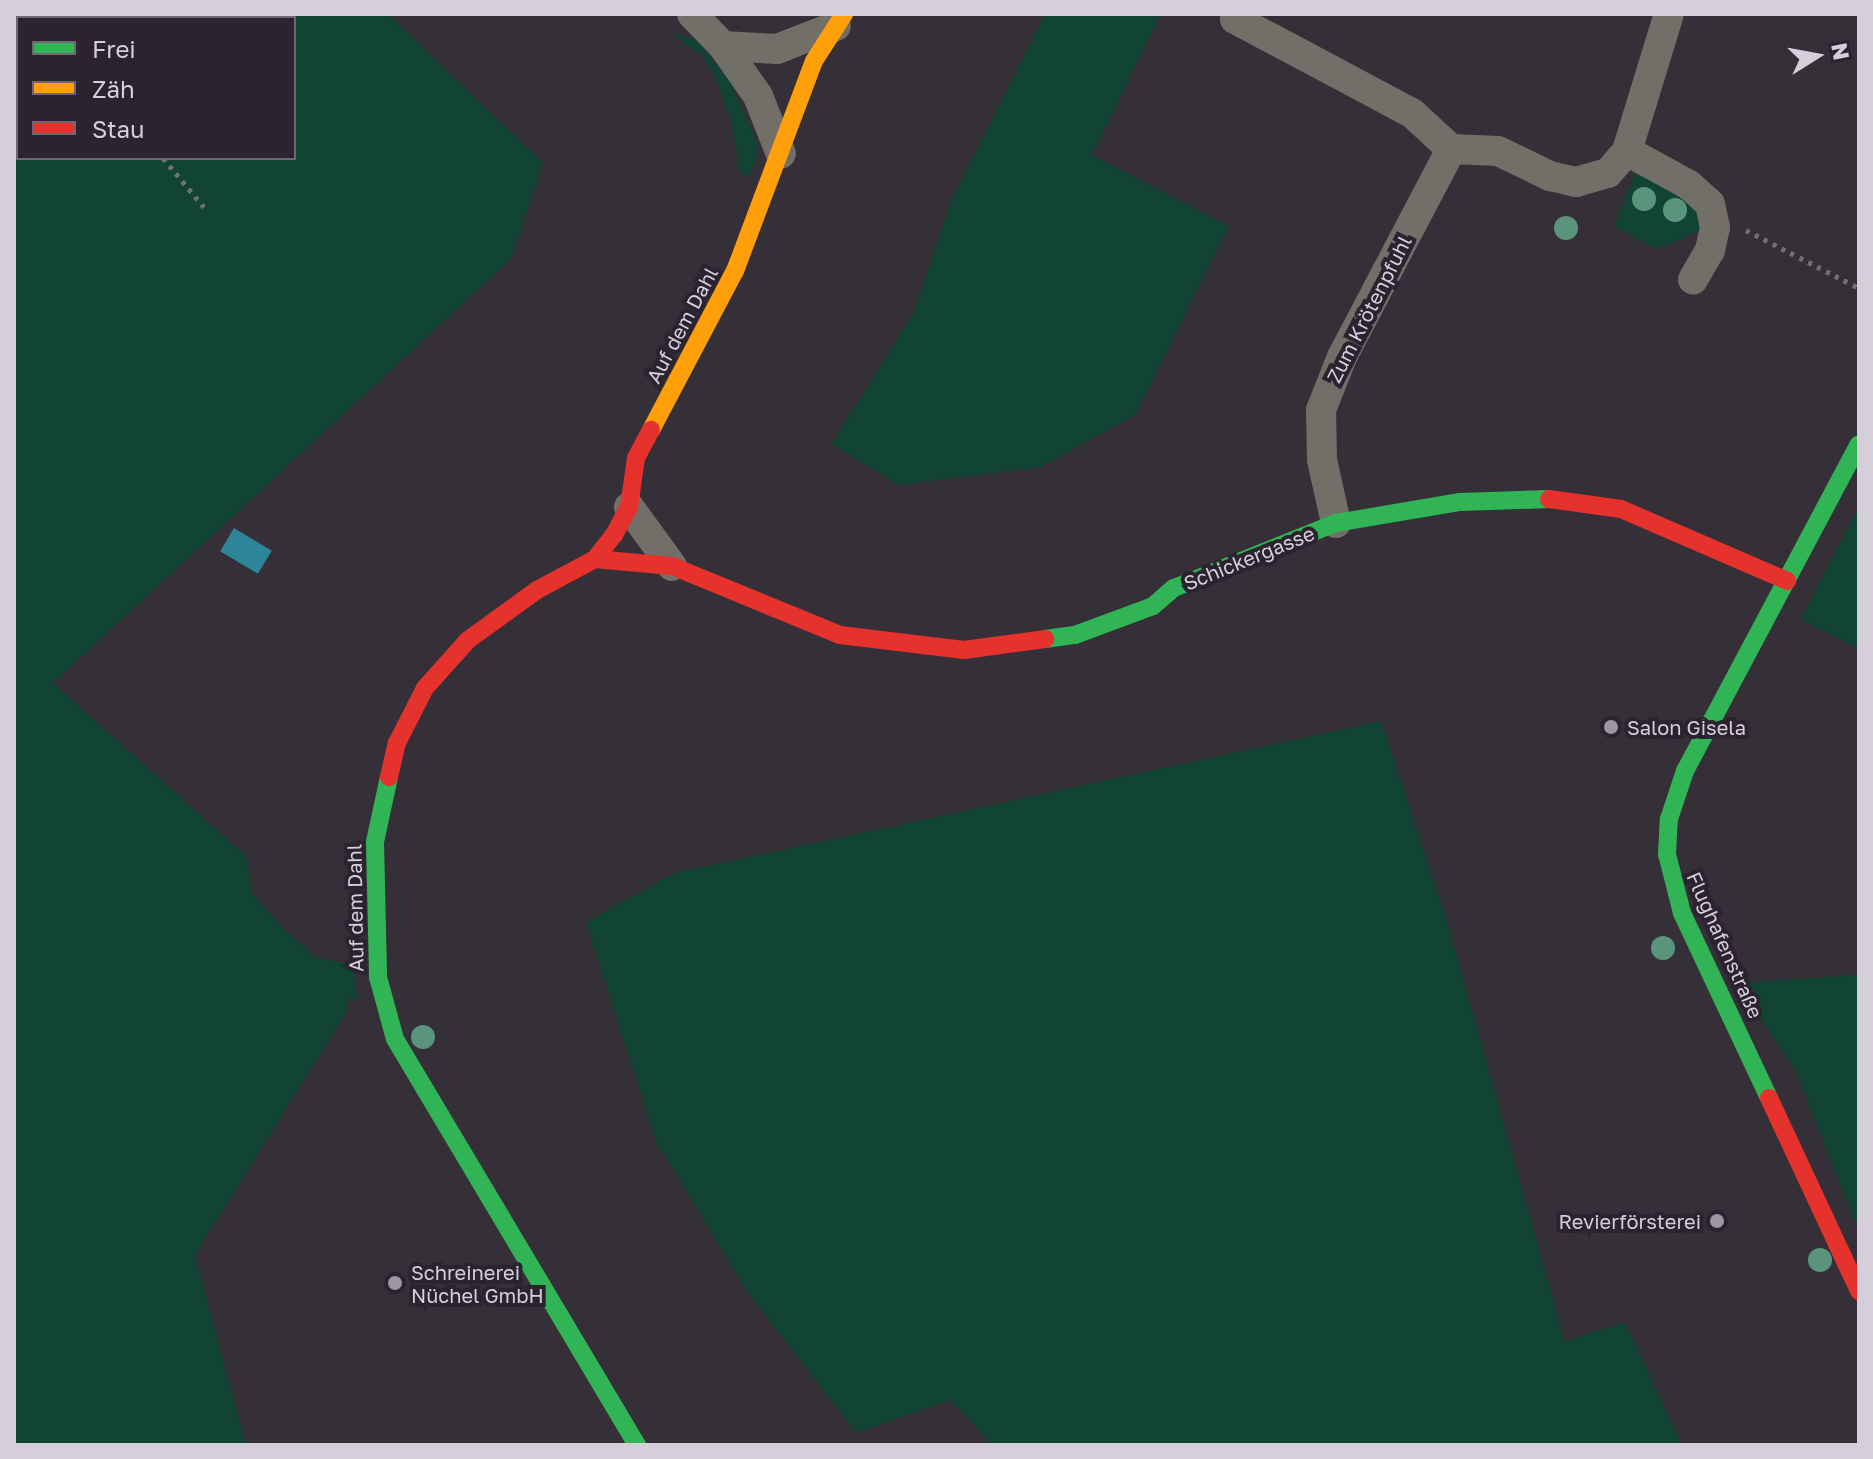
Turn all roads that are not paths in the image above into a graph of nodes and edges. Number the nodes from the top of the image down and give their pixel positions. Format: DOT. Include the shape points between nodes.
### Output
graph roads {
  1 [pos="692,14"];
  2 [pos="1669,14"];
  3 [pos="1236,16"];
  4 [pos="841,19"];
  5 [pos="723,46"];
  6 [pos="1451,149"];
  7 [pos="1627,151"];
  8 [pos="781,154"];
  9 [pos="1693,279"];
  10 [pos="1859,444"];
  11 [pos="629,507"];
  12 [pos="1336,523"];
  13 [pos="595,559"];
  14 [pos="672,566"];
  15 [pos="1787,581"];
  16 [pos="1859,1291"];
  17 [pos="637,1445"];
  1 -- 5 [label="street"];
  2 -- 7 [label="street"];
  3 -- 6 [label="street" via="1412,113"];
  4 -- 5 [label="street" via="777,49 753,52"];
  4 -- 8 [label="street, Auf dem Dahl" via="814,61"];
  5 -- 8 [label="street" via="758,96"];
  6 -- 7 [label="street" via="1498,151 1550,176 1576,182 1608,173"];
  6 -- 12 [label="street, Zum Krötenpfuhl" via="1342,357 1321,410 1322,460"];
  7 -- 9 [label="street" via="1689,185 1714,214 1710,250"];
  8 -- 11 [label="street, Auf dem Dahl" via="735,271 636,458"];
  10 -- 15 [label="street, Flughafenstraße"];
  11 -- 13 [label="street, Auf dem Dahl"];
  11 -- 14 [label="street"];
  12 -- 14 [label="street, Schickergasse" via="1251,554 1174,588 1153,606 1075,635 964,650 840,635"];
  12 -- 15 [label="street, Schickergasse" via="1460,502 1565,498 1621,509"];
  13 -- 14 [label="street, Schickergasse"];
  13 -- 17 [label="street, Auf dem Dahl" via="468,640 425,688 397,743 382,793 373,896 378,977 395,1039"];
  15 -- 16 [label="street, Flughafenstraße" via="1685,771 1669,819 1667,854 1682,913"];
}
